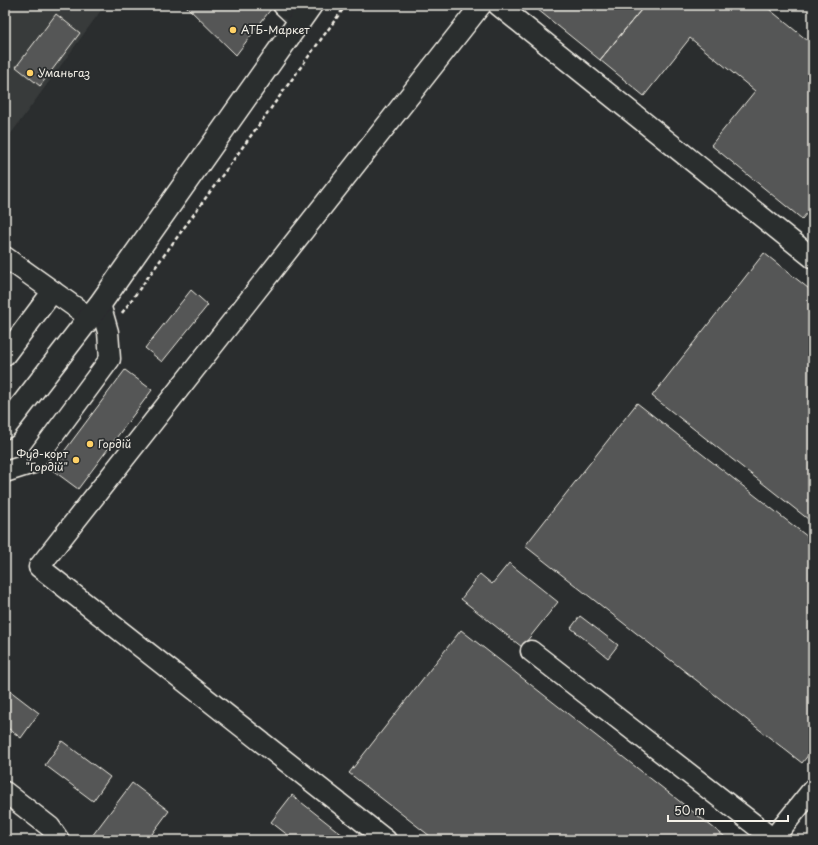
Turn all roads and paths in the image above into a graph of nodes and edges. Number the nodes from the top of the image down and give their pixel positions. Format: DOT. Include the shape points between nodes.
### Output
graph roads {
  1 [pos="283,5"];
  2 [pos="346,5"];
  3 [pos="481,5"];
  4 [pos="498,5"];
  5 [pos="306,13"];
  6 [pos="5,258"];
  7 [pos="813,258"];
  8 [pos="53,291"];
  9 [pos="95,310"];
  10 [pos="108,332"];
  11 [pos="5,355"];
  12 [pos="5,428"];
  13 [pos="5,472"];
  14 [pos="531,651"];
  15 [pos="813,789"];
  16 [pos="5,792"];
  17 [pos="59,840"];
  18 [pos="386,840"];
  19 [pos="773,840"];
  1 -- 5 [label="lane"];
  2 -- 10 [label="path"];
  3 -- 18 [label="lane" via="39,567"];
  4 -- 7 [label="lane"];
  5 -- 9 [label="main road"];
  6 -- 8 [label="lane"];
  8 -- 9 [label="lane"];
  8 -- 11 [label="lane"];
  9 -- 10 [label="lane"];
  9 -- 12 [label="main road"];
  10 -- 13 [label="lane" via="110,358 101,371 33,463"];
  14 -- 19 [label="lane"];
  15 -- 19 [label="lane"];
  16 -- 17 [label="lane" via="50,827"];
}
